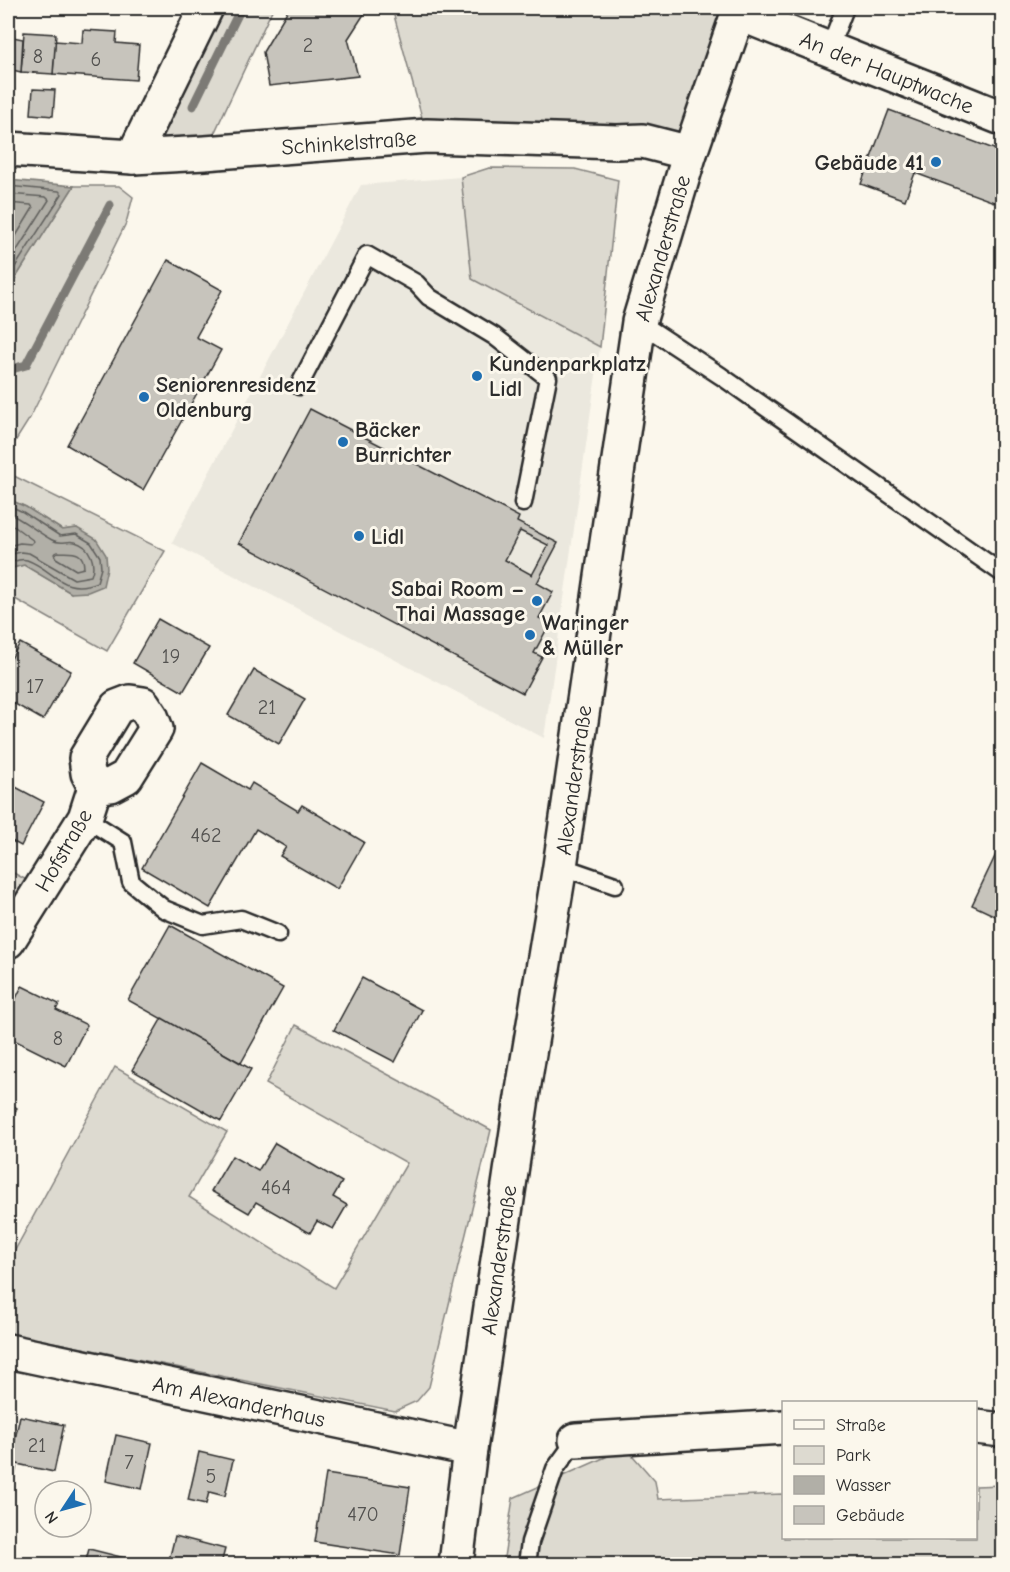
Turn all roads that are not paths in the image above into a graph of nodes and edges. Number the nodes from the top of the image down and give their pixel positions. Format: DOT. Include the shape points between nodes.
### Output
graph roads {
  1 [pos="206,8"];
  2 [pos="845,8"];
  3 [pos="739,10"];
  4 [pos="829,49"];
  5 [pos="1002,118"];
  6 [pos="8,149"];
  7 [pos="690,153"];
  8 [pos="133,157"];
  9 [pos="639,322"];
  10 [pos="299,386"];
  11 [pos="523,503"];
  12 [pos="1002,573"];
  13 [pos="95,787"];
  14 [pos="85,818"];
  15 [pos="560,866"];
  16 [pos="615,885"];
  17 [pos="278,934"];
  18 [pos="8,941"];
  19 [pos="8,1352"];
  20 [pos="782,1427"];
  21 [pos="977,1427"];
  22 [pos="1002,1430"];
  23 [pos="576,1440"];
  24 [pos="470,1449"];
  25 [pos="456,1564"];
  26 [pos="527,1564"];
  1 -- 8 [label="street"];
  2 -- 4 [label="lane"];
  3 -- 4 [label="street, An der Hauptwache"];
  3 -- 7 [label="street, Alexanderstraße"];
  4 -- 5 [label="street, An der Hauptwache"];
  6 -- 8 [label="street, Schinkelstraße"];
  7 -- 8 [label="street, Schinkelstraße" via="643,141 437,136"];
  7 -- 9 [label="street, Alexanderstraße"];
  9 -- 12 [label="lane"];
  9 -- 15 [label="street, Alexanderstraße"];
  10 -- 11 [label="lane" via="367,255 494,336 548,378"];
  13 -- 14 [label="street, Hofstraße"];
  14 -- 17 [label="lane" via="123,842 131,882 164,909 203,926 241,919"];
  14 -- 18 [label="street, Hofstraße"];
  15 -- 16 [label="lane"];
  15 -- 24 [label="street, Alexanderstraße"];
  19 -- 24 [label="street, Am Alexanderhaus"];
  20 -- 23 [label="street"];
  21 -- 22 [label="street"];
  23 -- 26 [label="lane" via="555,1469 530,1542"];
  24 -- 25 [label="street, Alexanderstraße"];
}
